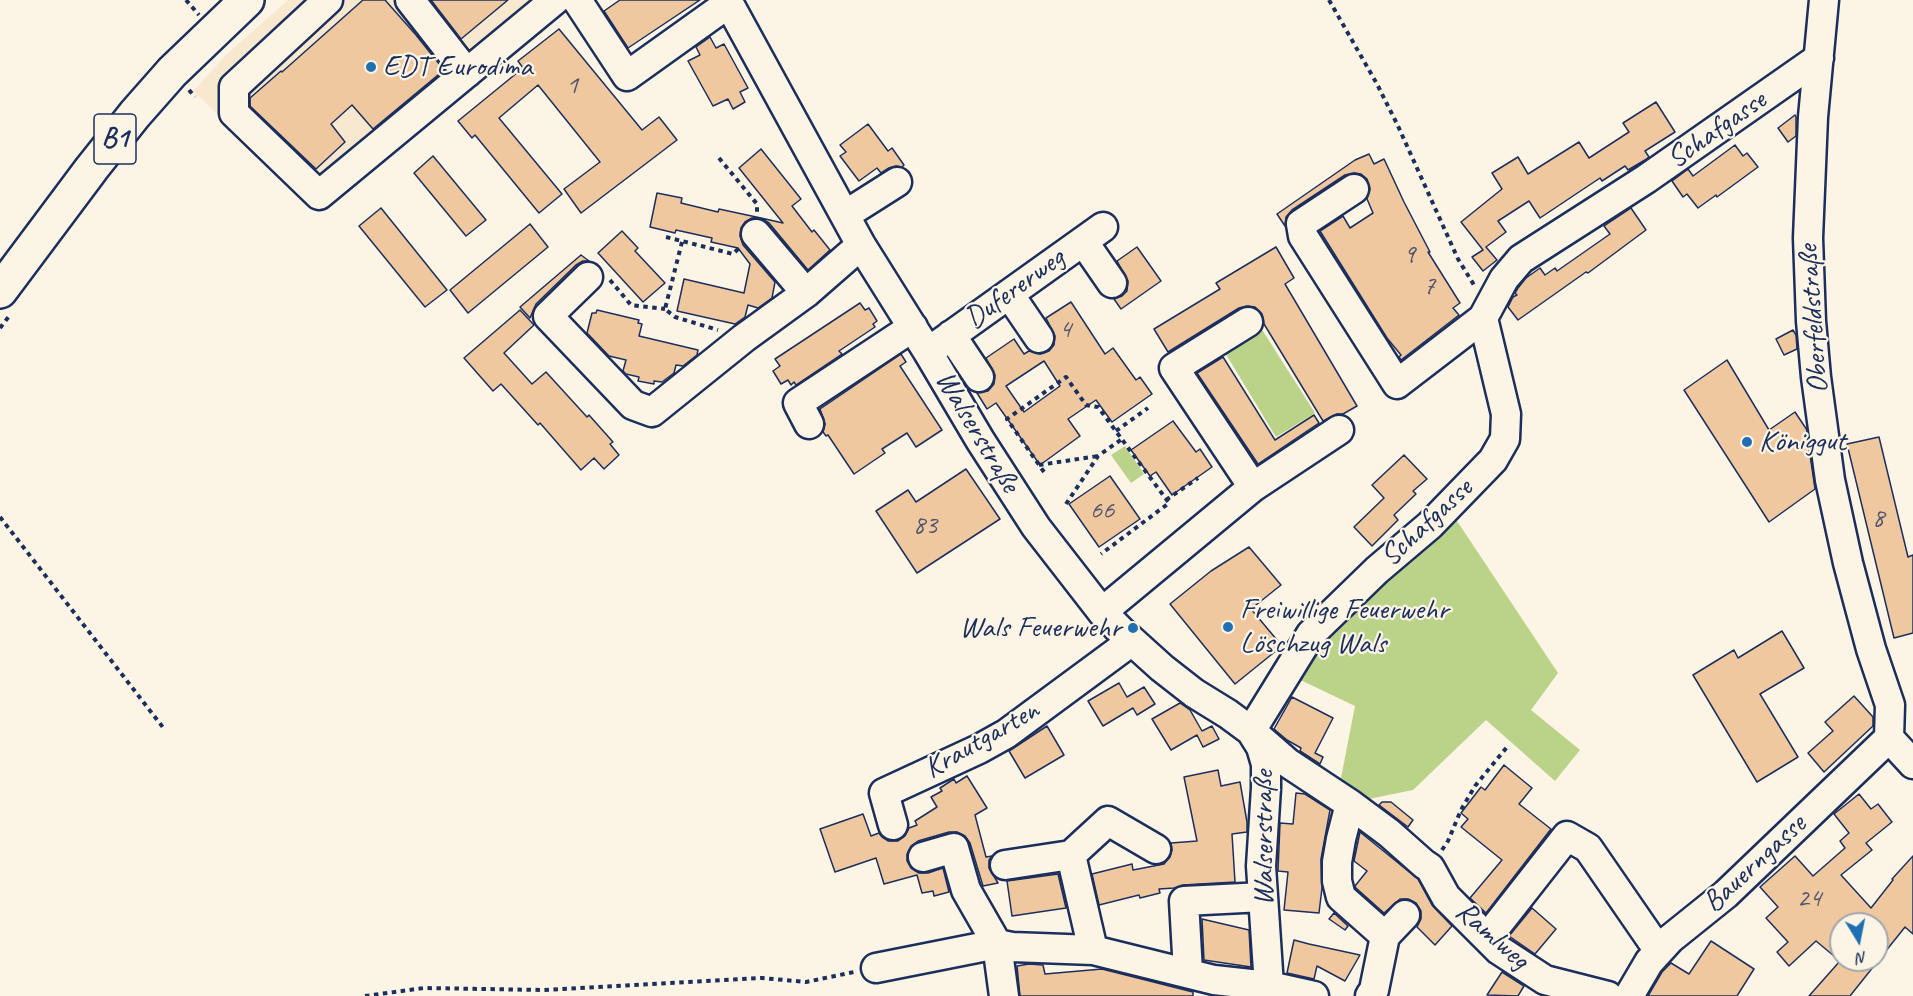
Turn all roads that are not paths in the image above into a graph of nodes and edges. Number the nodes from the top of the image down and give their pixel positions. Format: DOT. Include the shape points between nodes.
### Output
graph roads {
  1 [pos="247,0"];
  2 [pos="328,0"];
  3 [pos="410,0"];
  4 [pos="577,0"];
  5 [pos="1824,0"];
  6 [pos="728,2"];
  7 [pos="537,6"];
  8 [pos="1820,58"];
  9 [pos="467,73"];
  10 [pos="897,182"];
  11 [pos="1354,189"];
  12 [pos="845,215"];
  13 [pos="756,234"];
  14 [pos="861,245"];
  15 [pos="588,277"];
  16 [pos="1112,283"];
  17 [pos="0,291"];
  18 [pos="806,293"];
  19 [pos="1009,294"];
  20 [pos="1486,314"];
  21 [pos="1248,322"];
  22 [pos="912,327"];
  23 [pos="951,335"];
  24 [pos="1039,339"];
  25 [pos="928,352"];
  26 [pos="979,377"];
  27 [pos="798,405"];
  28 [pos="1339,430"];
  29 [pos="1253,487"];
  30 [pos="1102,612"];
  31 [pos="1132,641"];
  32 [pos="1251,731"];
  33 [pos="1888,738"];
  34 [pos="1913,764"];
  35 [pos="1350,804"];
  36 [pos="892,825"];
  37 [pos="1156,849"];
  38 [pos="1071,855"];
  39 [pos="923,857"];
  40 [pos="1005,865"];
  41 [pos="1263,897"];
  42 [pos="1405,915"];
  43 [pos="1384,936"];
  44 [pos="1487,938"];
  45 [pos="997,944"];
  46 [pos="1093,950"];
  47 [pos="1659,951"];
  48 [pos="876,968"];
  49 [pos="1188,972"];
  50 [pos="1268,991"];
  51 [pos="1004,996"];
  52 [pos="1314,996"];
  53 [pos="1370,996"];
  54 [pos="1608,996"];
  55 [pos="1629,996"];
  1 -- 17 [label="main road, B1" via="172,72 135,114"];
  2 -- 9 [label="street" via="234,87 234,113 319,195"];
  3 -- 9 [label="street"];
  4 -- 6 [label="street" via="627,76"];
  5 -- 8 [label="street, Oberfeldstraße"];
  6 -- 12 [label="street, Walserstraße"];
  7 -- 9 [label="street"];
  8 -- 20 [label="street, Schafgasse" via="1646,179 1521,259 1504,279"];
  8 -- 33 [label="street, Oberfeldstraße" via="1808,238 1815,366 1830,480 1848,563 1890,705"];
  10 -- 12 [label="street"];
  11 -- 20 [label="street, Schafgasse" via="1301,224 1303,236 1397,384"];
  12 -- 14 [label="street, Walserstraße"];
  13 -- 18 [label="street"];
  14 -- 18 [label="street"];
  14 -- 22 [label="street, Walserstraße"];
  15 -- 18 [label="street" via="548,316 633,405 652,412"];
  16 -- 19 [label="street, Dufererweg" via="1093,234"];
  19 -- 23 [label="street, Dufererweg"];
  19 -- 24 [label="street"];
  20 -- 32 [label="street, Schafgasse" via="1506,414 1505,439 1493,460 1430,525 1311,634"];
  21 -- 29 [label="street" via="1174,368"];
  22 -- 25 [label="street, Walserstraße"];
  22 -- 27 [label="street"];
  23 -- 25 [label="street, Dufererweg"];
  23 -- 26 [label="street"];
  25 -- 30 [label="street, Walserstraße" via="1010,488"];
  28 -- 29 [label="street"];
  29 -- 30 [label="street"];
  30 -- 31 [label="street, Walserstraße"];
  31 -- 32 [label="street, Walserstraße" via="1186,687"];
  31 -- 36 [label="street, Krautgarten" via="1005,734 884,793"];
  32 -- 35 [label="street" via="1288,763"];
  32 -- 41 [label="street, Walserstraße" via="1266,764 1260,866"];
  33 -- 34 [label="street"];
  33 -- 47 [label="street, Bauerngasse" via="1726,894"];
  35 -- 43 [label="street" via="1337,861 1341,897"];
  35 -- 44 [label="street, Ramlweg" via="1430,868 1446,897"];
  37 -- 38 [label="street" via="1108,821"];
  38 -- 40 [label="street"];
  38 -- 46 [label="street"];
  39 -- 45 [label="street" via="954,848 966,890"];
  41 -- 49 [label="street" via="1184,901"];
  41 -- 50 [label="street, Walserstraße"];
  42 -- 43 [label="street"];
  43 -- 53 [label="street"];
  44 -- 47 [label="street" via="1567,837 1588,848"];
  44 -- 54 [label="street, Ramlweg" via="1545,980"];
  45 -- 46 [label="street"];
  45 -- 48 [label="street"];
  45 -- 51 [label="street"];
  46 -- 49 [label="street"];
  47 -- 55 [label="street, Bauerngasse"];
  49 -- 50 [label="street"];
  50 -- 52 [label="street"];
}
